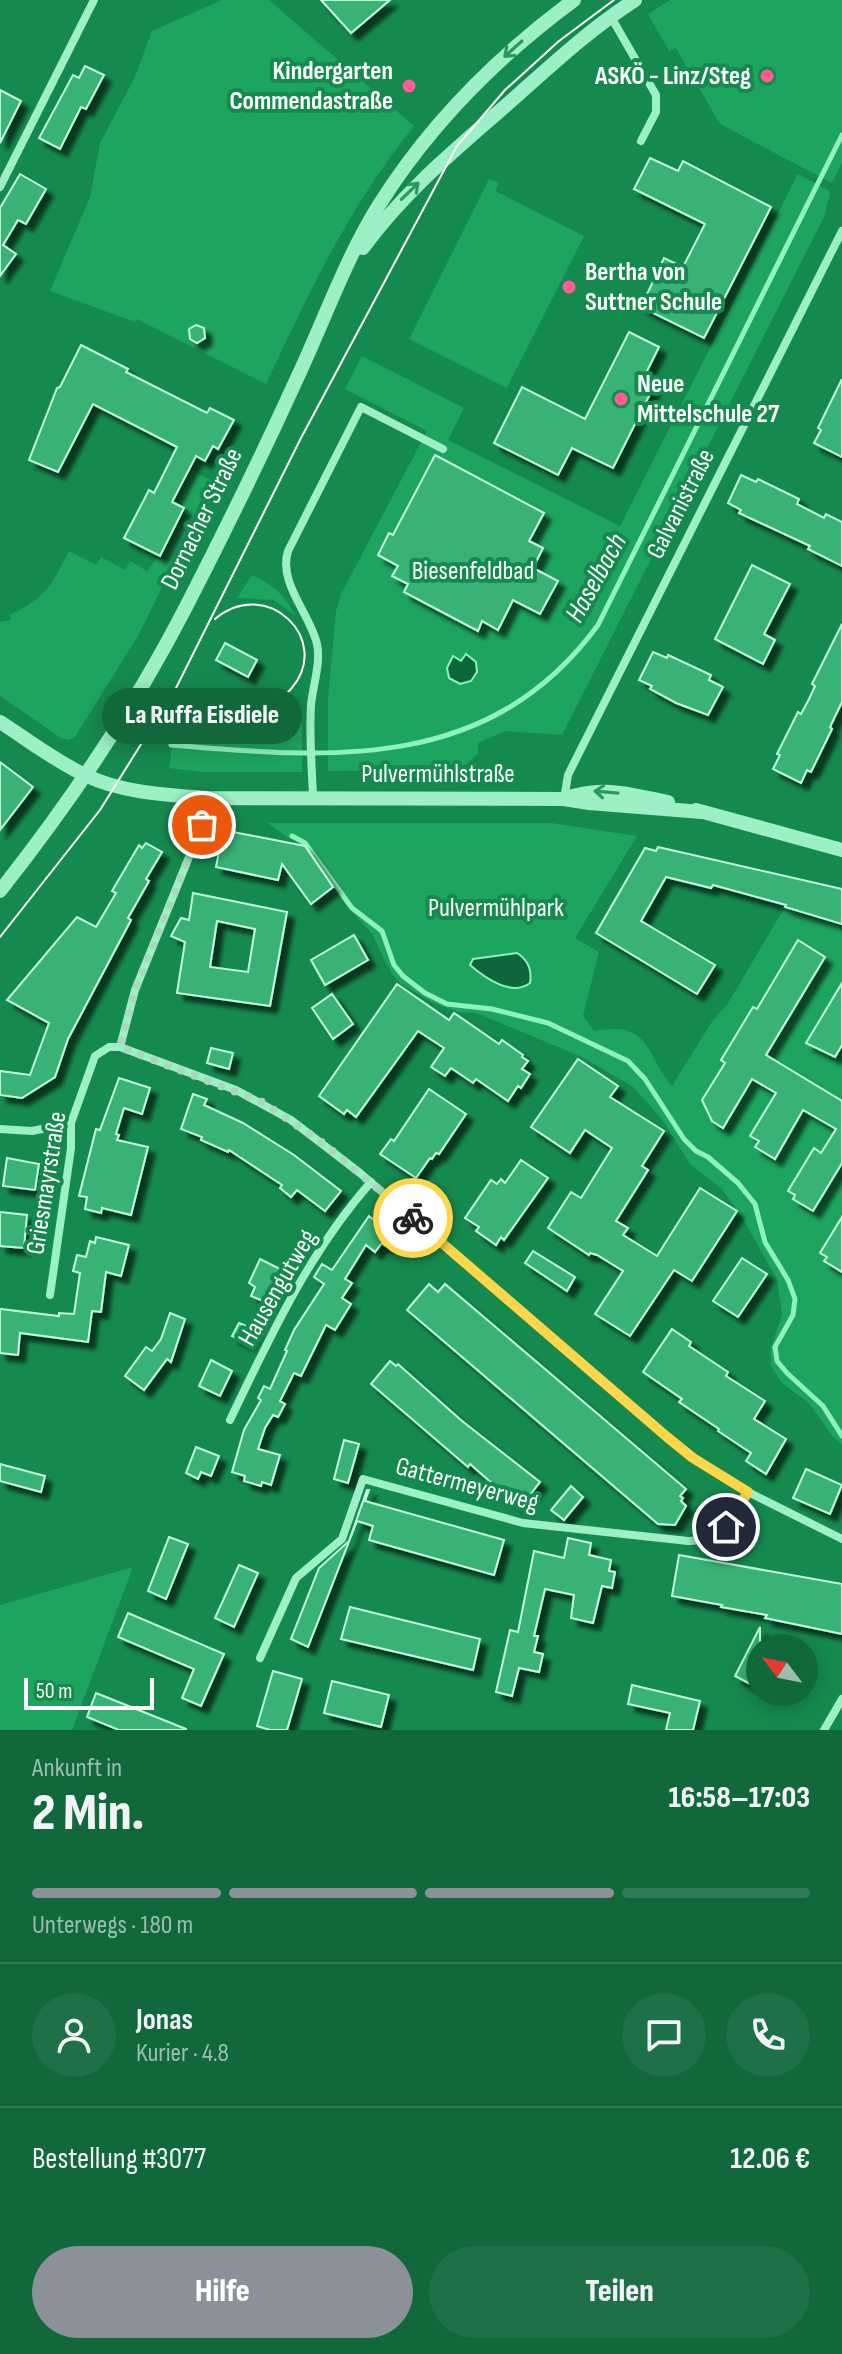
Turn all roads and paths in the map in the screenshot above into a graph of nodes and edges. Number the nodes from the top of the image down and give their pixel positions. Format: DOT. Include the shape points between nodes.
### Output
graph roads {
  1 [pos="94,0"];
  2 [pos="574,0"];
  3 [pos="635,0"];
  4 [pos="611,17"];
  5 [pos="426,140"];
  6 [pos="641,141"];
  7 [pos="445,159"];
  8 [pos="0,187"];
  9 [pos="842,231"];
  10 [pos="345,274"];
  11 [pos="443,449"];
  12 [pos="0,722"];
  13 [pos="84,775"];
  14 [pos="313,798"];
  15 [pos="564,799"];
  16 [pos="202,825"];
  17 [pos="842,850"];
  18 [pos="0,891"];
  19 [pos="120,1047"];
  20 [pos="71,1123"];
  21 [pos="0,1129"];
  22 [pos="371,1182"];
  23 [pos="50,1295"];
  24 [pos="230,1420"];
  25 [pos="748,1492"];
  26 [pos="842,1539"];
  27 [pos="260,1658"];
  28 [pos="842,1699"];
  29 [pos="824,1730"];
  1 -- 8 [label="street"];
  2 -- 5 [label="street, Dornacher Straße, one-way" via="483,76"];
  3 -- 4 [label="street, Dornacher Straße"];
  4 -- 6 [label="street" via="656,95 656,112"];
  4 -- 7 [label="street, Dornacher Straße"];
  5 -- 7 [label="street"];
  5 -- 10 [label="street, Dornacher Straße" via="367,226"];
  10 -- 7 [label="street, Dornacher Straße, one-way" via="395,206"];
  9 -- 15 [label="street, Galvanistraße" via="568,775"];
  10 -- 13 [label="street, Dornacher Straße" via="189,601"];
  11 -- 14 [label="street" via="361,407 288,551 288,578 318,648 311,709"];
  12 -- 13 [label="street, Pulvermühlstraße"];
  13 -- 14 [label="street, Pulvermühlstraße" via="181,796"];
  13 -- 18 [label="street, Dornacher Straße"];
  14 -- 15 [label="street, Pulvermühlstraße"];
  15 -- 17 [label="street, Pulvermühlstraße" via="702,812"];
  16 -- 19 [label="street" via="135,990"];
  19 -- 20 [label="street, Griesmayrstraße" via="95,1056"];
  19 -- 22 [label="street" via="262,1102"];
  20 -- 21 [label="street" via="32,1131"];
  20 -- 23 [label="street, Griesmayrstraße"];
  22 -- 24 [label="street, Hausengutweg" via="299,1282"];
  22 -- 25 [label="street" via="667,1437"];
  25 -- 26 [label="street"];
  25 -- 27 [label="street, Gattermeyerweg" via="719,1534 688,1541 523,1523 363,1479 342,1539 296,1578"];
  28 -- 29 [label="street"];
}
